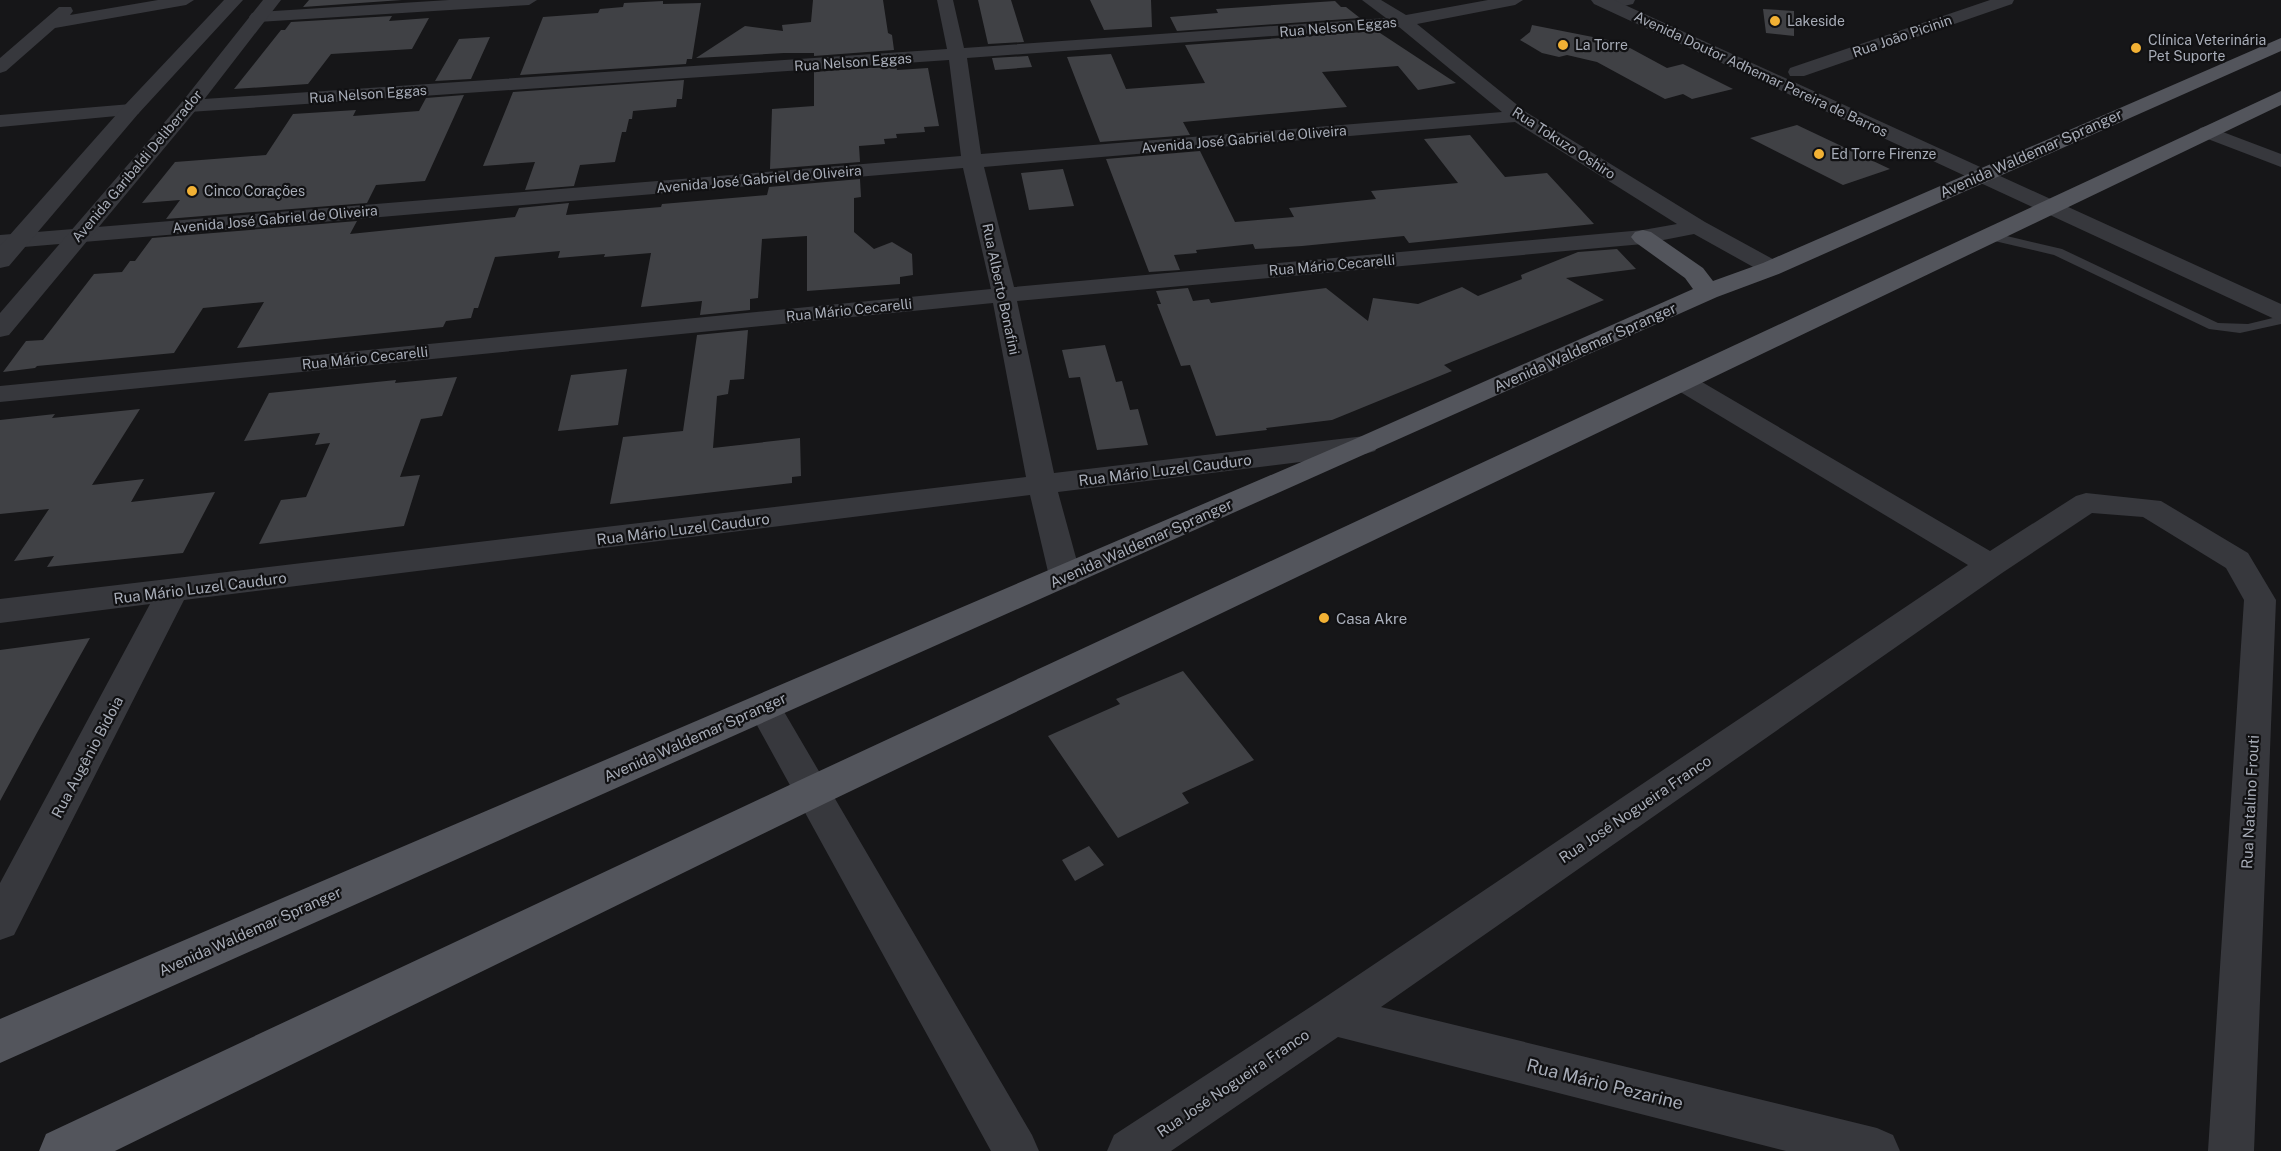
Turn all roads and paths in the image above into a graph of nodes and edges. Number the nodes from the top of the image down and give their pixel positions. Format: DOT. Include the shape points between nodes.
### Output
graph roads {
  1 [pos="76,0"];
  2 [pos="186,0"];
  3 [pos="234,0"];
  4 [pos="272,0"];
  5 [pos="529,0"];
  6 [pos="945,0"];
  7 [pos="1370,0"];
  8 [pos="1515,0"];
  9 [pos="1637,0"];
  10 [pos="2006,0"];
  11 [pos="1612,1"];
  12 [pos="258,17"];
  13 [pos="1403,21"];
  14 [pos="51,24"];
  15 [pos="2281,44"];
  16 [pos="957,55"];
  17 [pos="0,67"];
  18 [pos="1797,72"];
  19 [pos="2281,97"];
  20 [pos="189,106"];
  21 [pos="131,110"];
  22 [pos="1519,116"];
  23 [pos="0,121"];
  24 [pos="2207,132"];
  25 [pos="972,161"];
  26 [pos="2281,161"];
  27 [pos="1993,170"];
  28 [pos="2062,201"];
  29 [pos="1697,227"];
  30 [pos="79,235"];
  31 [pos="1990,236"];
  32 [pos="1643,237"];
  33 [pos="10,241"];
  34 [pos="0,261"];
  35 [pos="1772,268"];
  36 [pos="2237,269"];
  37 [pos="1708,292"];
  38 [pos="1004,295"];
  39 [pos="2281,314"];
  40 [pos="2281,320"];
  41 [pos="0,329"];
  42 [pos="1681,381"];
  43 [pos="0,394"];
  44 [pos="1365,445"];
  45 [pos="1042,486"];
  46 [pos="2150,508"];
  47 [pos="1991,565"];
  48 [pos="1065,576"];
  49 [pos="174,591"];
  50 [pos="0,611"];
  51 [pos="765,707"];
  52 [pos="812,792"];
  53 [pos="0,922"];
  54 [pos="1333,1016"];
  55 [pos="0,1041"];
  56 [pos="63,1151"];
  57 [pos="1016,1151"];
  58 [pos="1130,1151"];
  59 [pos="1877,1151"];
  60 [pos="2231,1151"];
  1 -- 14 [label="street"];
  2 -- 14 [label="street"];
  3 -- 21 [label="street"];
  4 -- 12 [label="street, Avenida Garibaldi Deliberador"];
  5 -- 12 [label="street"];
  6 -- 16 [label="street, Rua Alberto Bonafini"];
  7 -- 13 [label="street, Rua Tokuzo Oshiro"];
  8 -- 13 [label="street, Rua Nelson Eggas"];
  9 -- 18 [label="street, Avenida Doutor Adhemar Pereira de Barros"];
  10 -- 18 [label="street, Rua João Picinin"];
  11 -- 27 [label="street, Avenida Doutor Adhemar Pereira de Barros"];
  12 -- 20 [label="street, Avenida Garibaldi Deliberador"];
  13 -- 16 [label="street, Rua Nelson Eggas"];
  13 -- 22 [label="street, Rua Tokuzo Oshiro"];
  14 -- 17 [label="street"];
  15 -- 27 [label="main road, Avenida Waldemar Spranger"];
  16 -- 20 [label="street, Rua Nelson Eggas"];
  16 -- 25 [label="street, Rua Alberto Bonafini"];
  18 -- 27 [label="street, Avenida Doutor Adhemar Pereira de Barros"];
  19 -- 24 [label="main road"];
  20 -- 30 [label="street, Avenida Garibaldi Deliberador"];
  21 -- 23 [label="street"];
  21 -- 33 [label="street"];
  22 -- 25 [label="street, Avenida José Gabriel de Oliveira"];
  22 -- 29 [label="street, Rua Tokuzo Oshiro"];
  24 -- 26 [label="street"];
  24 -- 28 [label="main road"];
  25 -- 30 [label="street, Avenida José Gabriel de Oliveira"];
  25 -- 38 [label="street, Rua Alberto Bonafini"];
  27 -- 28 [label="street, Avenida Doutor Adhemar Pereira de Barros"];
  27 -- 35 [label="main road, Avenida Waldemar Spranger"];
  28 -- 31 [label="main road"];
  28 -- 36 [label="street, Avenida Doutor Adhemar Pereira de Barros"];
  28 -- 39 [label="street, Avenida Doutor Adhemar Pereira de Barros"];
  29 -- 32 [label="street, Rua Mário Cecarelli"];
  29 -- 35 [label="street, Rua Tokuzo Oshiro"];
  30 -- 33 [label="street, Avenida José Gabriel de Oliveira"];
  30 -- 41 [label="street, Avenida Garibaldi Deliberador"];
  31 -- 40 [label="lane" via="2058,252 2221,328 2242,330"];
  31 -- 42 [label="main road"];
  32 -- 37 [label="main road" via="1694,273"];
  32 -- 38 [label="street, Rua Mário Cecarelli"];
  33 -- 34 [label="street"];
  35 -- 37 [label="main road, Avenida Waldemar Spranger"];
  37 -- 44 [label="main road, Avenida Waldemar Spranger"];
  38 -- 43 [label="street, Rua Mário Cecarelli"];
  38 -- 45 [label="street, Rua Alberto Bonafini"];
  42 -- 47 [label="street"];
  42 -- 52 [label="main road"];
  44 -- 45 [label="street, Rua Mário Luzel Cauduro"];
  44 -- 48 [label="main road, Avenida Waldemar Spranger"];
  45 -- 48 [label="street, Rua Alberto Bonafini"];
  45 -- 49 [label="street, Rua Mário Luzel Cauduro"];
  46 -- 47 [label="street, Rua José Nogueira Franco" via="2086,503"];
  46 -- 60 [label="street, Rua Natalino Frouti" via="2236,561 2260,600"];
  47 -- 54 [label="street, Rua José Nogueira Franco"];
  48 -- 51 [label="main road, Avenida Waldemar Spranger"];
  49 -- 50 [label="street, Rua Mário Luzel Cauduro"];
  49 -- 53 [label="street, Rua Augênio Bidoia"];
  51 -- 52 [label="street"];
  51 -- 55 [label="main road, Avenida Waldemar Spranger"];
  52 -- 56 [label="main road"];
  52 -- 57 [label="street"];
  54 -- 58 [label="street, Rua José Nogueira Franco"];
  54 -- 59 [label="street, Rua Mário Pezarine"];
}
